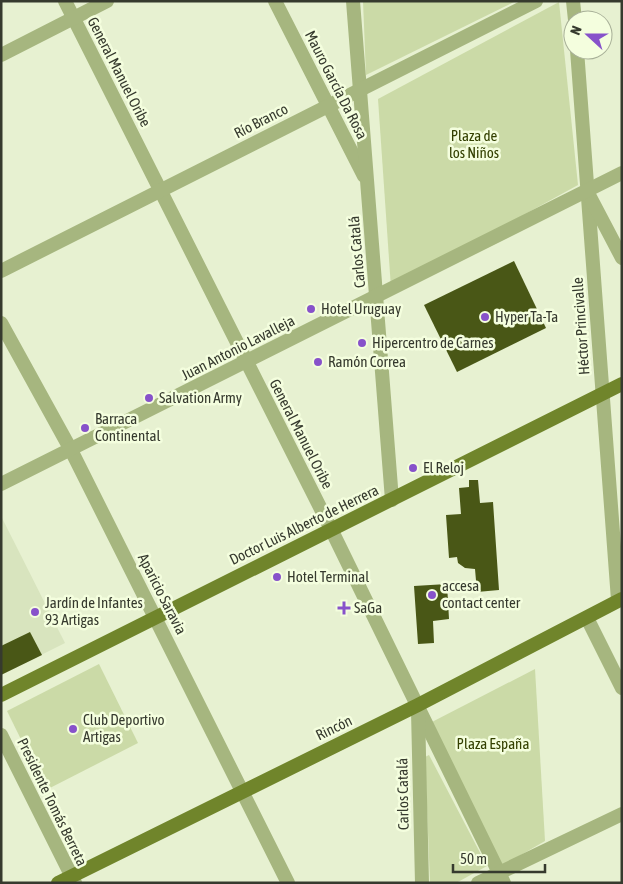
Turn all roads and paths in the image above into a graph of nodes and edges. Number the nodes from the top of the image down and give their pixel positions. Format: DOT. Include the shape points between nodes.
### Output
graph roads {
  1 [pos="65,1"];
  2 [pos="107,1"];
  3 [pos="275,1"];
  4 [pos="353,1"];
  5 [pos="536,1"];
  6 [pos="74,18"];
  7 [pos="1,55"];
  8 [pos="578,60"];
  9 [pos="360,89"];
  10 [pos="328,106"];
  11 [pos="622,173"];
  12 [pos="368,183"];
  13 [pos="160,190"];
  14 [pos="588,192"];
  15 [pos="622,258"];
  16 [pos="1,271"];
  17 [pos="377,297"];
  18 [pos="1,323"];
  19 [pos="246,362"];
  20 [pos="622,384"];
  21 [pos="603,394"];
  22 [pos="71,450"];
  23 [pos="1,484"];
  24 [pos="392,500"];
  25 [pos="331,529"];
  26 [pos="620,600"];
  27 [pos="155,618"];
  28 [pos="587,618"];
  29 [pos="622,688"];
  30 [pos="1,695"];
  31 [pos="418,705"];
  32 [pos="1,735"];
  33 [pos="241,791"];
  34 [pos="622,814"];
  35 [pos="502,878"];
  36 [pos="73,879"];
  37 [pos="58,883"];
  38 [pos="288,883"];
  39 [pos="422,883"];
  40 [pos="478,883"];
  1 -- 6 [label="street, General Manuel Oribe"];
  2 -- 6 [label="street"];
  3 -- 10 [label="street, Mauro García Da Rosa"];
  4 -- 9 [label="street, Carlos Catalá"];
  5 -- 9 [label="street, Río Branco"];
  6 -- 7 [label="street"];
  6 -- 13 [label="street, General Manuel Oribe"];
  8 -- 14 [label="street, Héctor Princivalle"];
  9 -- 10 [label="street, Río Branco"];
  9 -- 12 [label="street, Carlos Catalá"];
  10 -- 12 [label="street, Mauro García Da Rosa"];
  10 -- 13 [label="street, Río Branco"];
  11 -- 14 [label="street, Juan Antonio Lavalleja"];
  12 -- 17 [label="street, Carlos Catalá"];
  13 -- 16 [label="street, Río Branco"];
  13 -- 19 [label="street, General Manuel Oribe"];
  14 -- 15 [label="street"];
  14 -- 17 [label="street, Juan Antonio Lavalleja"];
  14 -- 21 [label="street, Héctor Princivalle"];
  17 -- 19 [label="street, Juan Antonio Lavalleja"];
  17 -- 24 [label="street, Carlos Catalá"];
  18 -- 22 [label="street, Aparicio Saravia"];
  19 -- 22 [label="street, Juan Antonio Lavalleja"];
  19 -- 25 [label="street, General Manuel Oribe"];
  20 -- 21 [label="main road, Doctor Luis Alberto de Herrera"];
  21 -- 24 [label="main road, Doctor Luis Alberto de Herrera"];
  21 -- 26 [label="street, Héctor Princivalle"];
  22 -- 23 [label="street, Juan Antonio Lavalleja"];
  22 -- 27 [label="street, Aparicio Saravia"];
  24 -- 25 [label="main road, Doctor Luis Alberto de Herrera"];
  25 -- 27 [label="main road, Doctor Luis Alberto de Herrera"];
  25 -- 31 [label="street, General Manuel Oribe"];
  26 -- 28 [label="main road, Rincón"];
  27 -- 30 [label="main road, Doctor Luis Alberto de Herrera"];
  27 -- 33 [label="street, Aparicio Saravia"];
  28 -- 29 [label="street"];
  28 -- 31 [label="main road, Rincón"];
  31 -- 33 [label="main road, Rincón"];
  31 -- 35 [label="street, General Manuel Oribe"];
  31 -- 39 [label="street, Carlos Catalá"];
  32 -- 36 [label="street, Presidente Tomás Berreta"];
  33 -- 36 [label="main road, Rincón"];
  33 -- 38 [label="street, Aparicio Saravia"];
  34 -- 35 [label="street"];
  35 -- 40 [label="street"];
  36 -- 37 [label="main road, Rincón"];
}
